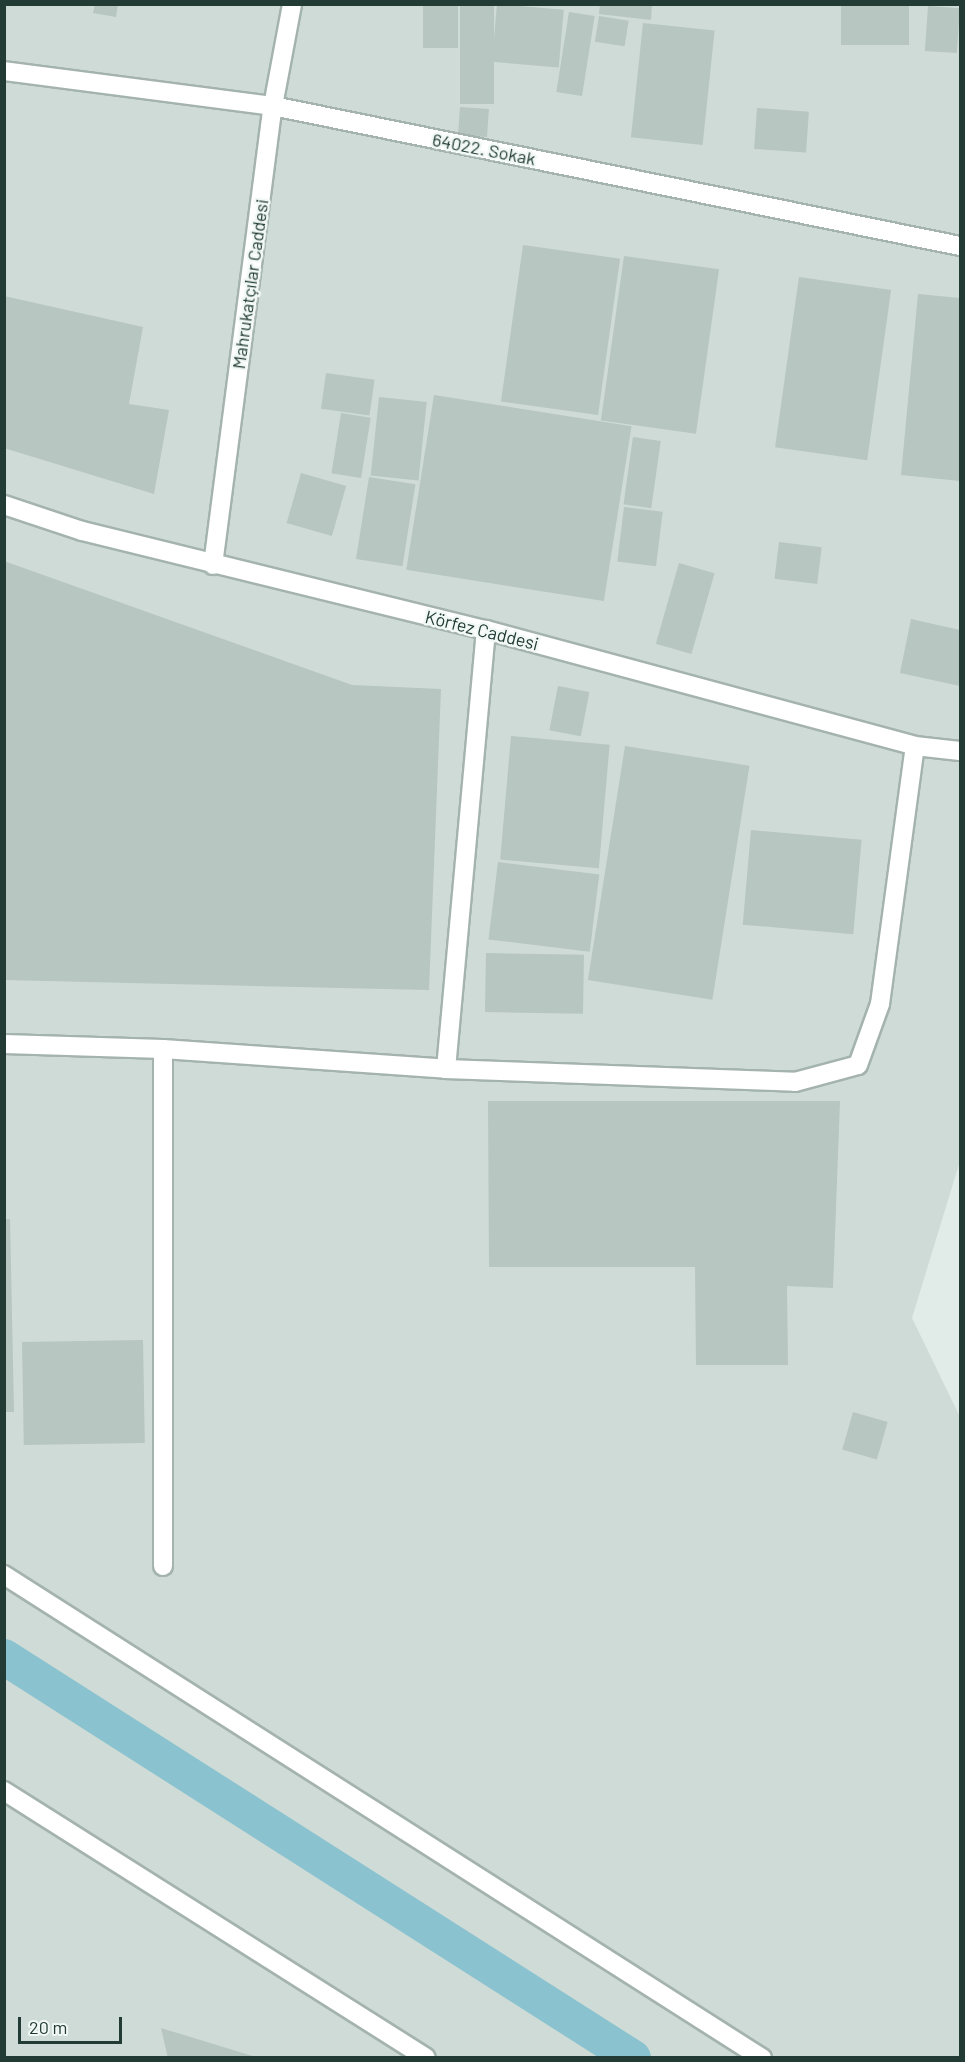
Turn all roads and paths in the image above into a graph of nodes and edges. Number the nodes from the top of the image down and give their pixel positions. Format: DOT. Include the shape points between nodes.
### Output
graph roads {
  1 [pos="292,4"];
  2 [pos="4,70"];
  3 [pos="273,106"];
  4 [pos="960,246"];
  5 [pos="4,505"];
  6 [pos="213,565"];
  7 [pos="486,630"];
  8 [pos="915,746"];
  9 [pos="960,751"];
  10 [pos="4,1044"];
  11 [pos="163,1049"];
  12 [pos="446,1069"];
  13 [pos="163,1566"];
  14 [pos="4,1575"];
  15 [pos="4,1791"];
  16 [pos="426,2058"];
  17 [pos="762,2058"];
  1 -- 3 [label="street, Mahrukatçılar Caddesi"];
  2 -- 3 [label="street, 64022. Sokak"];
  3 -- 4 [label="street, 64022. Sokak"];
  3 -- 6 [label="street, Mahrukatçılar Caddesi"];
  5 -- 6 [label="street, Körfez Caddesi" via="82,531"];
  6 -- 7 [label="street, Körfez Caddesi"];
  7 -- 8 [label="street, Körfez Caddesi"];
  7 -- 12 [label="street"];
  8 -- 9 [label="street, Körfez Caddesi"];
  8 -- 12 [label="street" via="880,1004 858,1065 795,1082"];
  10 -- 11 [label="street"];
  11 -- 12 [label="street"];
  11 -- 13 [label="street"];
  14 -- 17 [label="street"];
  15 -- 16 [label="street"];
}
